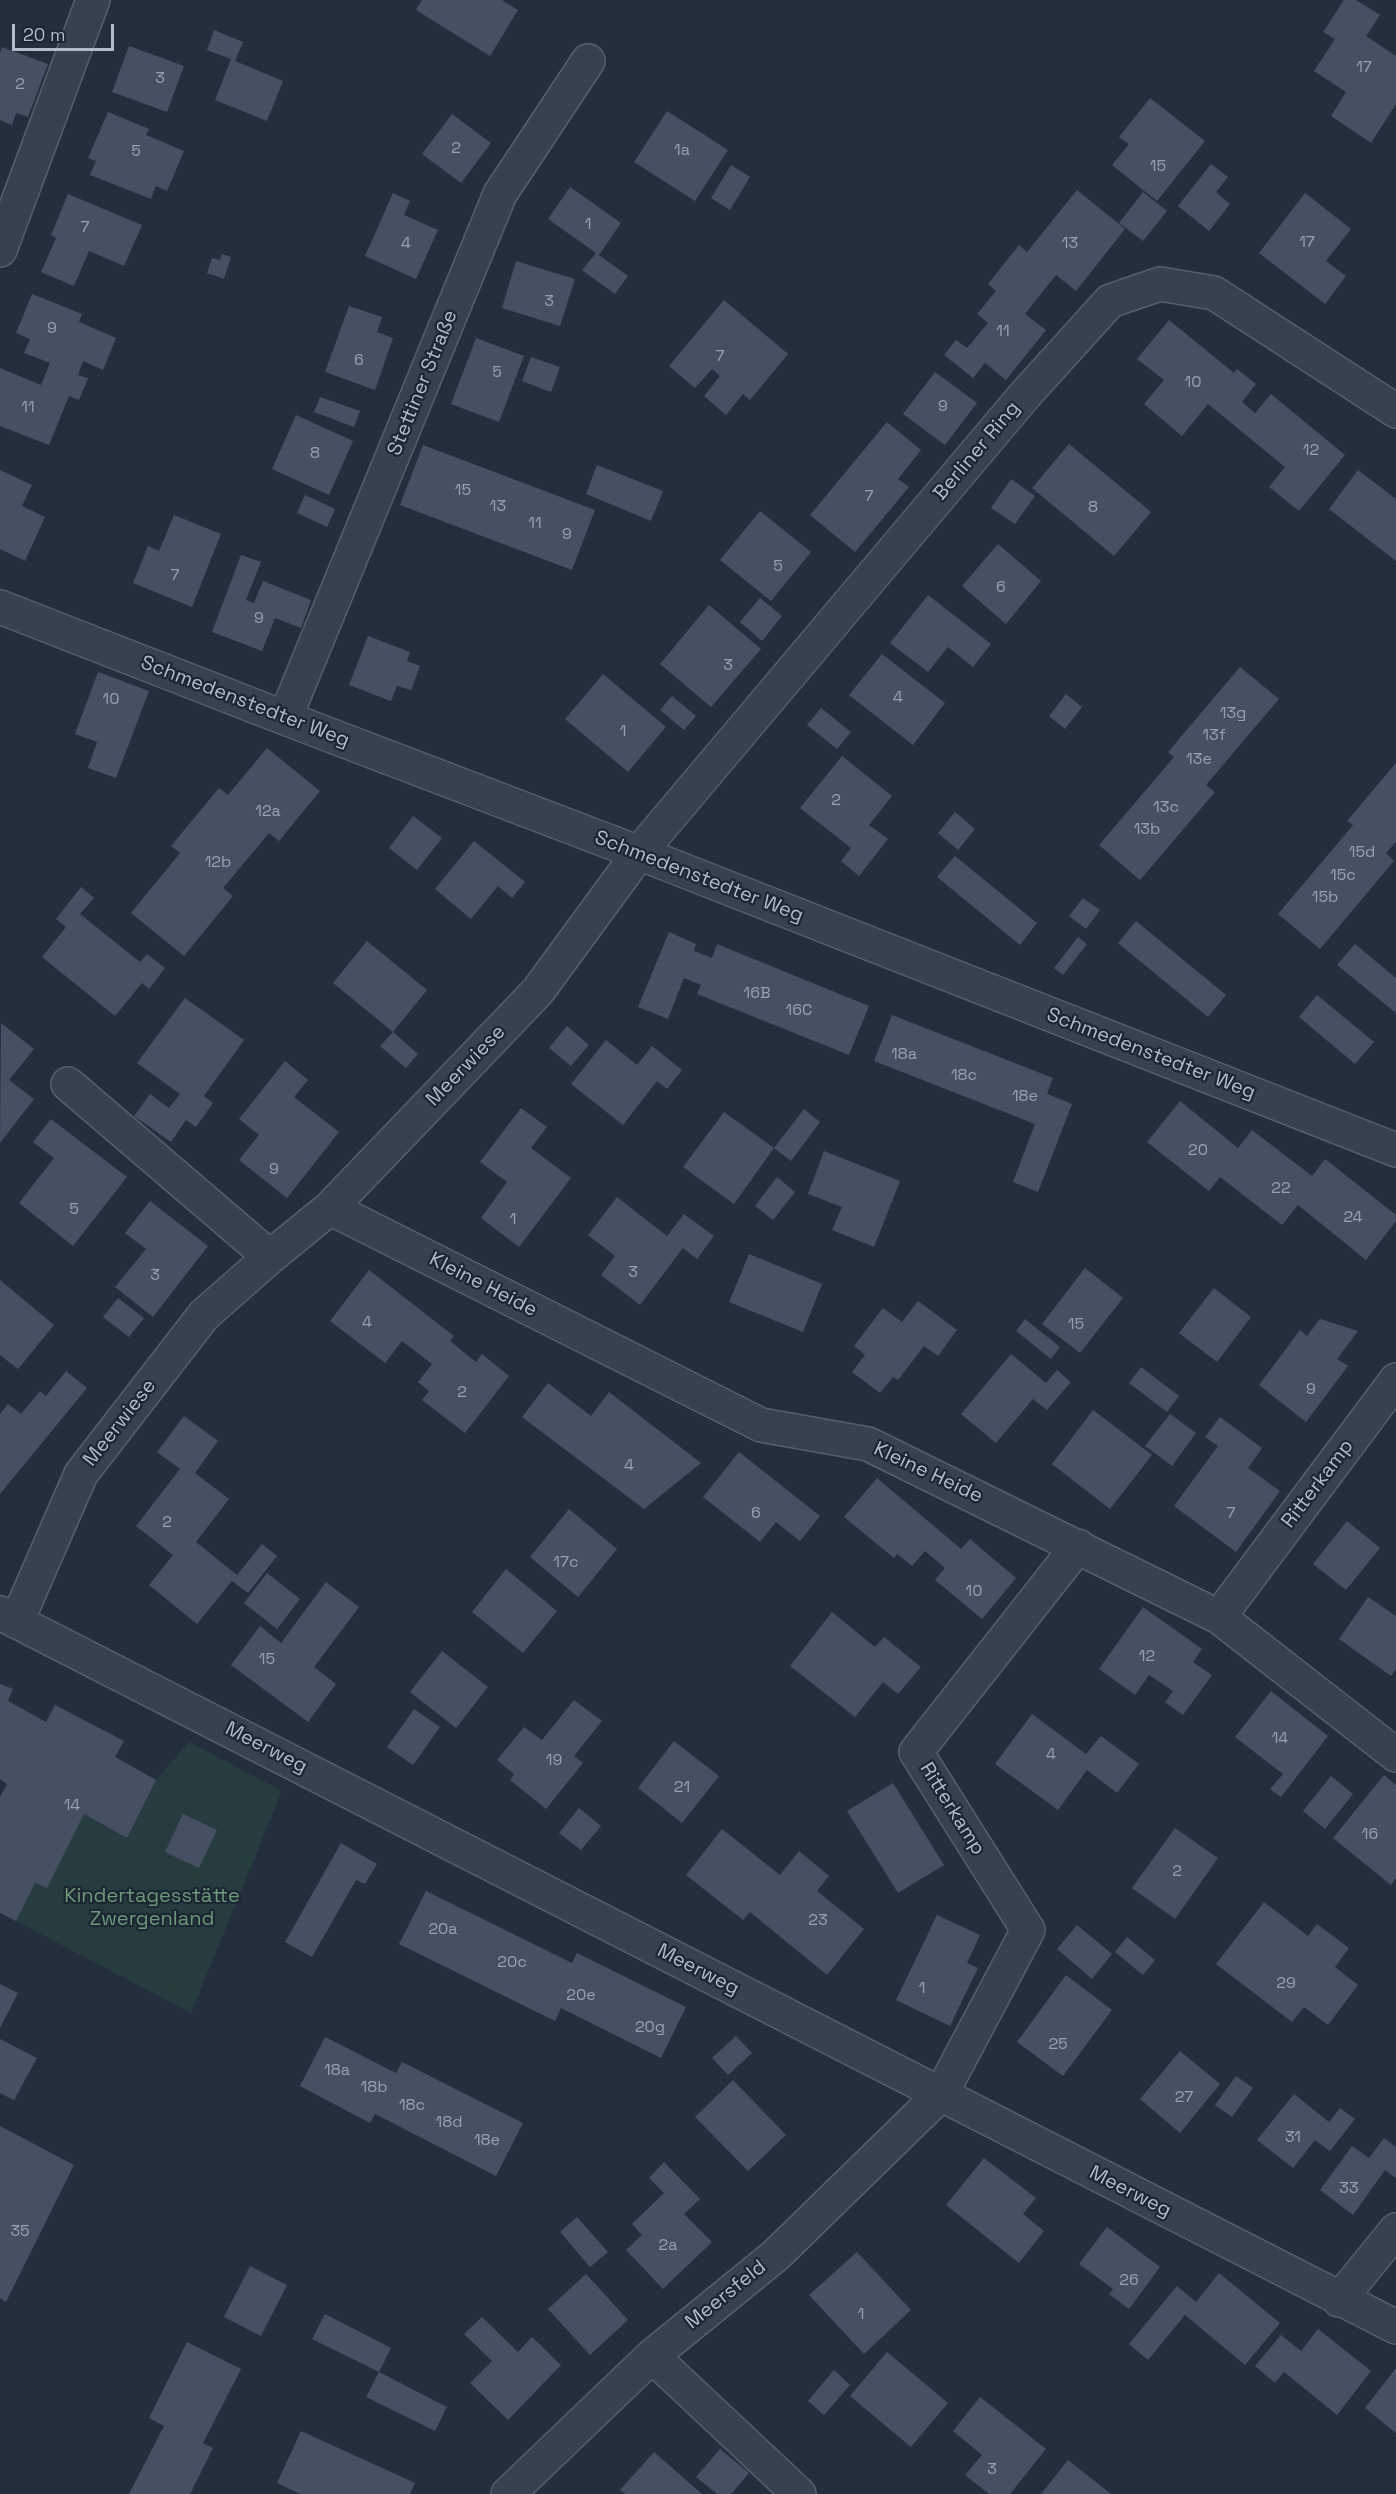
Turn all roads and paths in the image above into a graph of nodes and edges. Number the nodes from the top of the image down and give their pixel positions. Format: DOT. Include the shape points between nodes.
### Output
graph roads {
  1 [pos="93,0"];
  2 [pos="588,61"];
  3 [pos="0,250"];
  4 [pos="1396,411"];
  5 [pos="0,607"];
  6 [pos="285,718"];
  7 [pos="639,853"];
  8 [pos="68,1084"];
  9 [pos="1396,1150"];
  10 [pos="330,1208"];
  11 [pos="270,1257"];
  12 [pos="1396,1380"];
  13 [pos="1078,1546"];
  14 [pos="8,1617"];
  15 [pos="1219,1617"];
  16 [pos="1396,1755"];
  17 [pos="940,2094"];
  18 [pos="1396,2230"];
  19 [pos="1339,2300"];
  20 [pos="1396,2327"];
  21 [pos="652,2356"];
  22 [pos="508,2494"];
  23 [pos="799,2494"];
  1 -- 3 [label="street"];
  2 -- 6 [label="street, Stettiner Straße" via="500,194"];
  4 -- 7 [label="street, Berliner Ring" via="1214,293 1160,284 1110,301 1024,396"];
  5 -- 6 [label="street, Schmedenstedter Weg"];
  6 -- 7 [label="street, Schmedenstedter Weg"];
  7 -- 9 [label="street, Schmedenstedter Weg"];
  7 -- 10 [label="street, Meerwiese" via="538,991"];
  8 -- 11 [label="street"];
  10 -- 11 [label="street, Meerwiese"];
  10 -- 13 [label="street, Kleine Heide" via="761,1425 868,1444"];
  11 -- 14 [label="street, Meerwiese" via="204,1315 81,1474"];
  12 -- 15 [label="street, Ritterkamp"];
  13 -- 15 [label="street, Kleine Heide"];
  13 -- 17 [label="street, Ritterkamp" via="916,1752 1028,1930"];
  14 -- 17 [label="street, Meerweg"];
  15 -- 16 [label="street, Kleine Heide"];
  17 -- 19 [label="street, Meerweg"];
  17 -- 21 [label="street, Meersfeld" via="776,2255"];
  18 -- 19 [label="street"];
  19 -- 20 [label="street, Meerweg"];
  21 -- 22 [label="street, Meersfeld"];
  21 -- 23 [label="street"];
}
